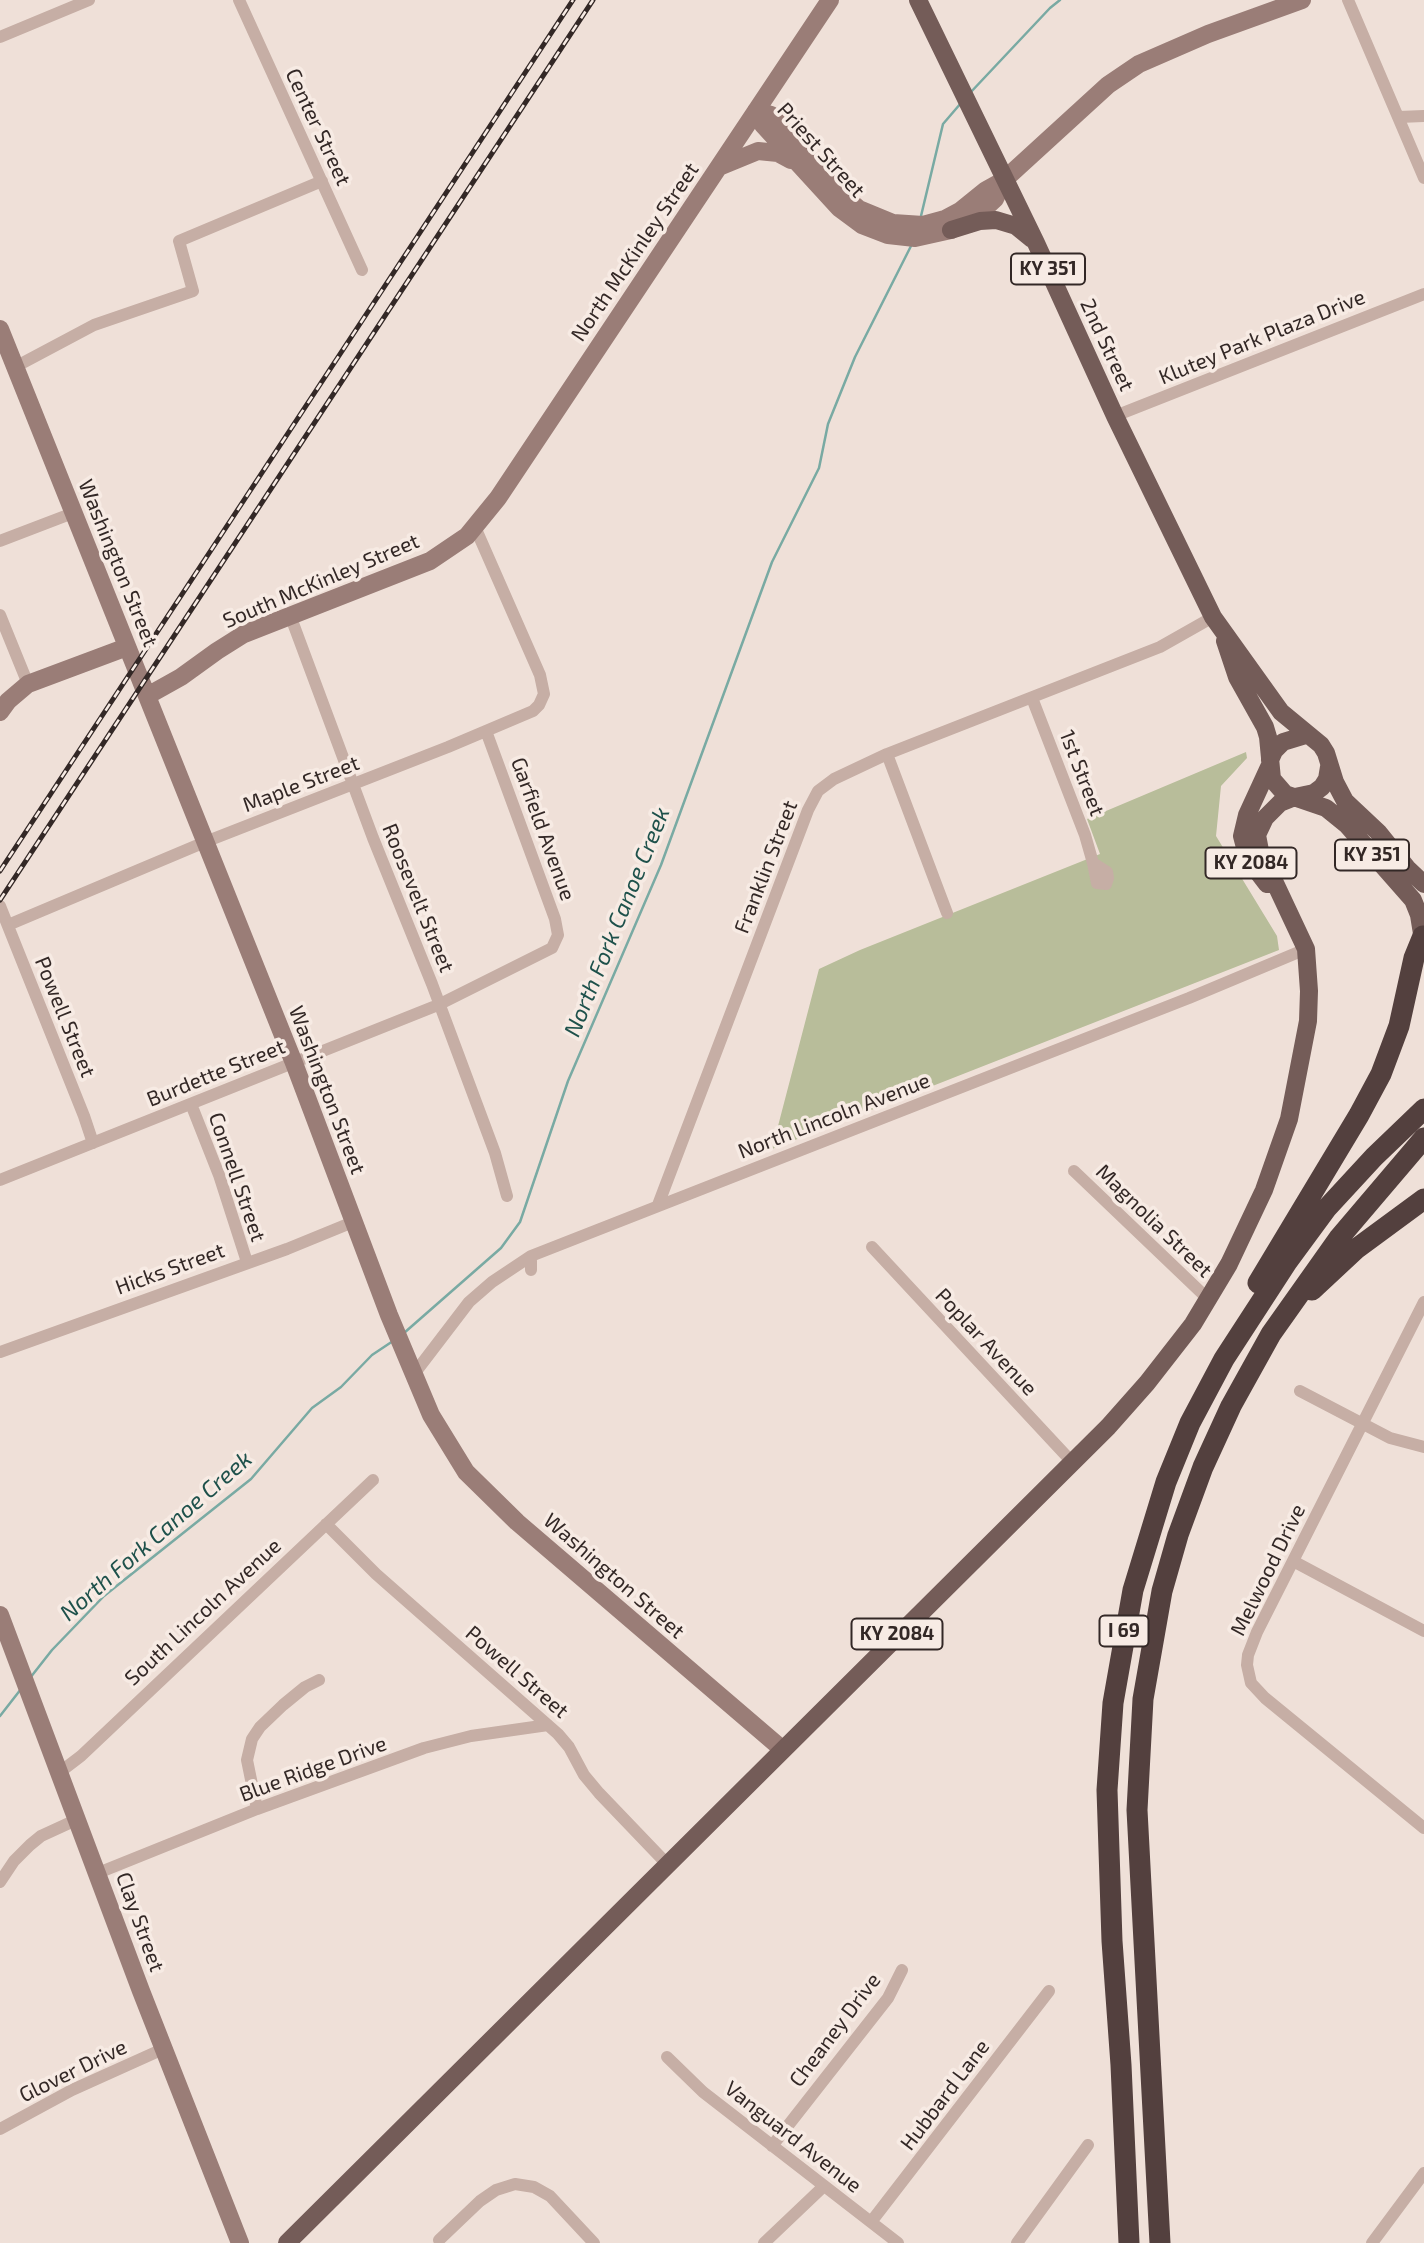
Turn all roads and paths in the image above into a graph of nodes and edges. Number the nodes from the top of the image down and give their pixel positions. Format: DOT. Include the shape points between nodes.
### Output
graph roads {
  1 [pos="89,0"];
  2 [pos="239,0"];
  3 [pos="830,0"];
  4 [pos="918,0"];
  5 [pos="1302,0"];
  6 [pos="1348,0"];
  7 [pos="0,37"];
  8 [pos="756,111"];
  9 [pos="1424,116"];
  10 [pos="1399,117"];
  11 [pos="797,164"];
  12 [pos="719,167"];
  13 [pos="1424,178"];
  14 [pos="1004,180"];
  15 [pos="322,181"];
  16 [pos="945,228"];
  17 [pos="890,229"];
  18 [pos="1036,243"];
  19 [pos="362,270"];
  20 [pos="1424,294"];
  21 [pos="0,328"];
  22 [pos="15,367"];
  23 [pos="1115,415"];
  24 [pos="73,513"];
  25 [pos="475,527"];
  26 [pos="0,541"];
  27 [pos="0,615"];
  28 [pos="290,615"];
  29 [pos="1218,624"];
  30 [pos="127,647"];
  31 [pos="28,684"];
  32 [pos="147,696"];
  33 [pos="1032,698"];
  34 [pos="0,712"];
  35 [pos="486,731"];
  36 [pos="1306,735"];
  37 [pos="887,754"];
  38 [pos="1270,762"];
  39 [pos="1329,767"];
  40 [pos="352,784"];
  41 [pos="1295,797"];
  42 [pos="205,842"];
  43 [pos="1093,863"];
  44 [pos="1424,884"];
  45 [pos="0,906"];
  46 [pos="947,913"];
  47 [pos="1290,919"];
  48 [pos="8,925"];
  49 [pos="1424,938"];
  50 [pos="556,941"];
  51 [pos="1306,949"];
  52 [pos="438,1005"];
  53 [pos="294,1063"];
  54 [pos="191,1104"];
  55 [pos="1424,1109"];
  56 [pos="1424,1138"];
  57 [pos="93,1143"];
  58 [pos="1074,1171"];
  59 [pos="0,1180"];
  60 [pos="507,1196"];
  61 [pos="1424,1199"];
  62 [pos="658,1205"];
  63 [pos="353,1222"];
  64 [pos="872,1247"];
  65 [pos="531,1256"];
  66 [pos="247,1262"];
  67 [pos="531,1270"];
  68 [pos="1208,1299"];
  69 [pos="1424,1302"];
  70 [pos="1262,1351"];
  71 [pos="0,1352"];
  72 [pos="414,1374"];
  73 [pos="1300,1391"];
  74 [pos="1189,1423"];
  75 [pos="1363,1425"];
  76 [pos="1424,1447"];
  77 [pos="1072,1462"];
  78 [pos="373,1480"];
  79 [pos="326,1524"];
  80 [pos="1293,1561"];
  81 [pos="0,1615"];
  82 [pos="1424,1631"];
  83 [pos="319,1679"];
  84 [pos="548,1725"];
  85 [pos="782,1749"];
  86 [pos="60,1772"];
  87 [pos="257,1809"];
  88 [pos="78,1819"];
  89 [pos="1422,1821"];
  90 [pos="667,1864"];
  91 [pos="97,1873"];
  92 [pos="0,1882"];
  93 [pos="902,1970"];
  94 [pos="1049,1991"];
  95 [pos="163,2049"];
  96 [pos="667,2057"];
  97 [pos="0,2129"];
  98 [pos="1088,2145"];
  99 [pos="772,2146"];
  100 [pos="1424,2173"];
  101 [pos="824,2186"];
  102 [pos="871,2222"];
  103 [pos="439,2240"];
  104 [pos="240,2243"];
  105 [pos="287,2243"];
  106 [pos="594,2243"];
  107 [pos="764,2243"];
  108 [pos="898,2243"];
  109 [pos="1017,2243"];
  110 [pos="1129,2243"];
  111 [pos="1160,2243"];
  112 [pos="1372,2243"];
  1 -- 7 [label="street"];
  2 -- 15 [label="street, Center Street"];
  3 -- 8 [label="street, North McKinley Street"];
  4 -- 14 [label="main road, 2nd Street / KY 351"];
  5 -- 14 [label="street, Priest Street" via="1139,64 1108,85"];
  6 -- 10 [label="street"];
  8 -- 11 [label="street, Priest Street"];
  8 -- 12 [label="street, North McKinley Street"];
  8 -- 17 [label="street, Priest Street" via="771,115 849,201"];
  9 -- 10 [label="street"];
  10 -- 13 [label="street"];
  11 -- 12 [label="street" via="767,151"];
  11 -- 17 [label="street, Priest Street" via="850,217 868,228"];
  12 -- 25 [label="street, North McKinley Street"];
  14 -- 16 [label="street, Priest Street" via="995,199 981,212"];
  14 -- 18 [label="main road, 2nd Street / KY 351"];
  15 -- 19 [label="street, Center Street"];
  15 -- 22 [label="street" via="179,241 193,291 94,325"];
  16 -- 17 [label="street, Priest Street"];
  16 -- 18 [label="main road" via="996,220 1016,226"];
  18 -- 23 [label="main road, 2nd Street / KY 351"];
  20 -- 23 [label="street, Klutey Park Plaza Drive"];
  21 -- 22 [label="street, Washington Street"];
  22 -- 24 [label="street, Washington Street"];
  23 -- 29 [label="main road, 2nd Street / KY 351"];
  24 -- 26 [label="street"];
  24 -- 30 [label="street, Washington Street"];
  25 -- 28 [label="street, South McKinley Street" via="430,561"];
  25 -- 35 [label="street, Maple Street" via="544,686 543,698 533,711"];
  27 -- 31 [label="street"];
  28 -- 32 [label="street, South McKinley Street" via="244,634"];
  28 -- 40 [label="street, Roosevelt Street"];
  29 -- 33 [label="street, Franklin Street"];
  29 -- 36 [label="main road, 2nd Street / KY 351" via="1281,712"];
  29 -- 38 [label="main road, 2nd Street / KY 351" via="1237,677 1265,727"];
  30 -- 31 [label="street"];
  30 -- 32 [label="street, Washington Street"];
  31 -- 34 [label="street"];
  32 -- 42 [label="street, Washington Street"];
  33 -- 37 [label="street, Franklin Street"];
  33 -- 43 [label="street, 1st Street"];
  35 -- 40 [label="street, Maple Street"];
  35 -- 50 [label="street, Garfield Avenue" via="555,919"];
  36 -- 38 [label="main road" via="1283,742"];
  36 -- 39 [label="main road, 2nd Street / KY 351" via="1321,746"];
  37 -- 46 [label="street"];
  37 -- 62 [label="street, Franklin Street" via="834,779 812,800"];
  38 -- 41 [label="main road, 2nd Street / KY 351" via="1277,788"];
  38 -- 47 [label="main road, KY 2084" via="1242,836 1248,859"];
  39 -- 41 [label="main road" via="1322,787"];
  39 -- 44 [label="main road, 2nd Street / KY 351" via="1345,801"];
  40 -- 42 [label="street, Maple Street"];
  40 -- 52 [label="street, Roosevelt Street"];
  41 -- 47 [label="main road, KY 2084" via="1270,812 1257,835"];
  41 -- 49 [label="main road, 2nd Street / KY 351" via="1326,808 1347,825 1413,900"];
  42 -- 48 [label="street, Maple Street"];
  42 -- 53 [label="street, Washington Street"];
  45 -- 48 [label="street, Powell Street"];
  47 -- 51 [label="main road, KY 2084"];
  48 -- 57 [label="street, Powell Street"];
  49 -- 74 [label="highway" via="1414,958 1399,1026 1381,1074 1242,1310"];
  50 -- 52 [label="street, Burdette Street" via="546,952"];
  51 -- 62 [label="street, North Lincoln Avenue"];
  51 -- 68 [label="main road, KY 2084" via="1308,1021 1289,1119 1253,1215"];
  52 -- 53 [label="street, Burdette Street"];
  52 -- 60 [label="street, Roosevelt Street"];
  53 -- 54 [label="street, Burdette Street"];
  53 -- 63 [label="street, Washington Street"];
  54 -- 57 [label="street, Burdette Street"];
  54 -- 66 [label="street, Connell Street"];
  55 -- 74 [label="highway, I 69" via="1326,1209 1224,1359"];
  56 -- 70 [label="highway, I 69" via="1339,1238"];
  57 -- 59 [label="street, Burdette Street"];
  58 -- 68 [label="street, Magnolia Street"];
  61 -- 70 [label="highway" via="1323,1278"];
  62 -- 65 [label="street, North Lincoln Avenue"];
  63 -- 66 [label="street, Hicks Street"];
  63 -- 72 [label="street, Washington Street"];
  64 -- 77 [label="street, Poplar Avenue"];
  65 -- 67 [label="street"];
  65 -- 72 [label="street, North Lincoln Avenue" via="470,1301"];
  66 -- 71 [label="street, Hicks Street"];
  68 -- 77 [label="main road, KY 2084" via="1147,1383"];
  69 -- 75 [label="street, Melwood Drive"];
  70 -- 111 [label="highway, I 69" via="1217,1436 1189,1503 1162,1591 1143,1699 1137,1822"];
  72 -- 85 [label="street, Washington Street" via="431,1415 466,1472 536,1540"];
  73 -- 75 [label="street"];
  74 -- 110 [label="highway, I 69" via="1133,1590 1110,1732 1107,1790 1112,1941"];
  75 -- 76 [label="street"];
  75 -- 80 [label="street, Melwood Drive"];
  77 -- 85 [label="main road, KY 2084"];
  78 -- 79 [label="street, South Lincoln Avenue"];
  79 -- 84 [label="street, Powell Street" via="376,1574"];
  79 -- 86 [label="street, South Lincoln Avenue"];
  80 -- 82 [label="street"];
  80 -- 89 [label="street, Melwood Drive" via="1248,1655 1251,1683 1283,1714"];
  81 -- 86 [label="street, Clay Street"];
  83 -- 87 [label="street" via="283,1705 252,1739 247,1760"];
  84 -- 87 [label="street, Blue Ridge Drive" via="448,1741"];
  84 -- 90 [label="street, Powell Street" via="564,1740 598,1793"];
  85 -- 90 [label="main road, KY 2084"];
  86 -- 88 [label="street, Clay Street"];
  87 -- 91 [label="street, Blue Ridge Drive"];
  88 -- 91 [label="street, Clay Street"];
  88 -- 92 [label="street" via="30,1844"];
  90 -- 105 [label="main road, KY 2084"];
  91 -- 95 [label="street, Clay Street"];
  93 -- 99 [label="street, Cheaney Drive" via="888,1998"];
  94 -- 102 [label="street, Hubbard Lane"];
  95 -- 97 [label="street, Glover Drive"];
  95 -- 104 [label="street, Clay Street"];
  96 -- 99 [label="street, Vanguard Avenue"];
  98 -- 109 [label="street"];
  99 -- 101 [label="street, Vanguard Avenue"];
  100 -- 112 [label="street"];
  101 -- 102 [label="street, Vanguard Avenue"];
  101 -- 107 [label="street"];
  102 -- 108 [label="street, Vanguard Avenue"];
  103 -- 106 [label="street" via="480,2201 515,2184 550,2196"];
}
